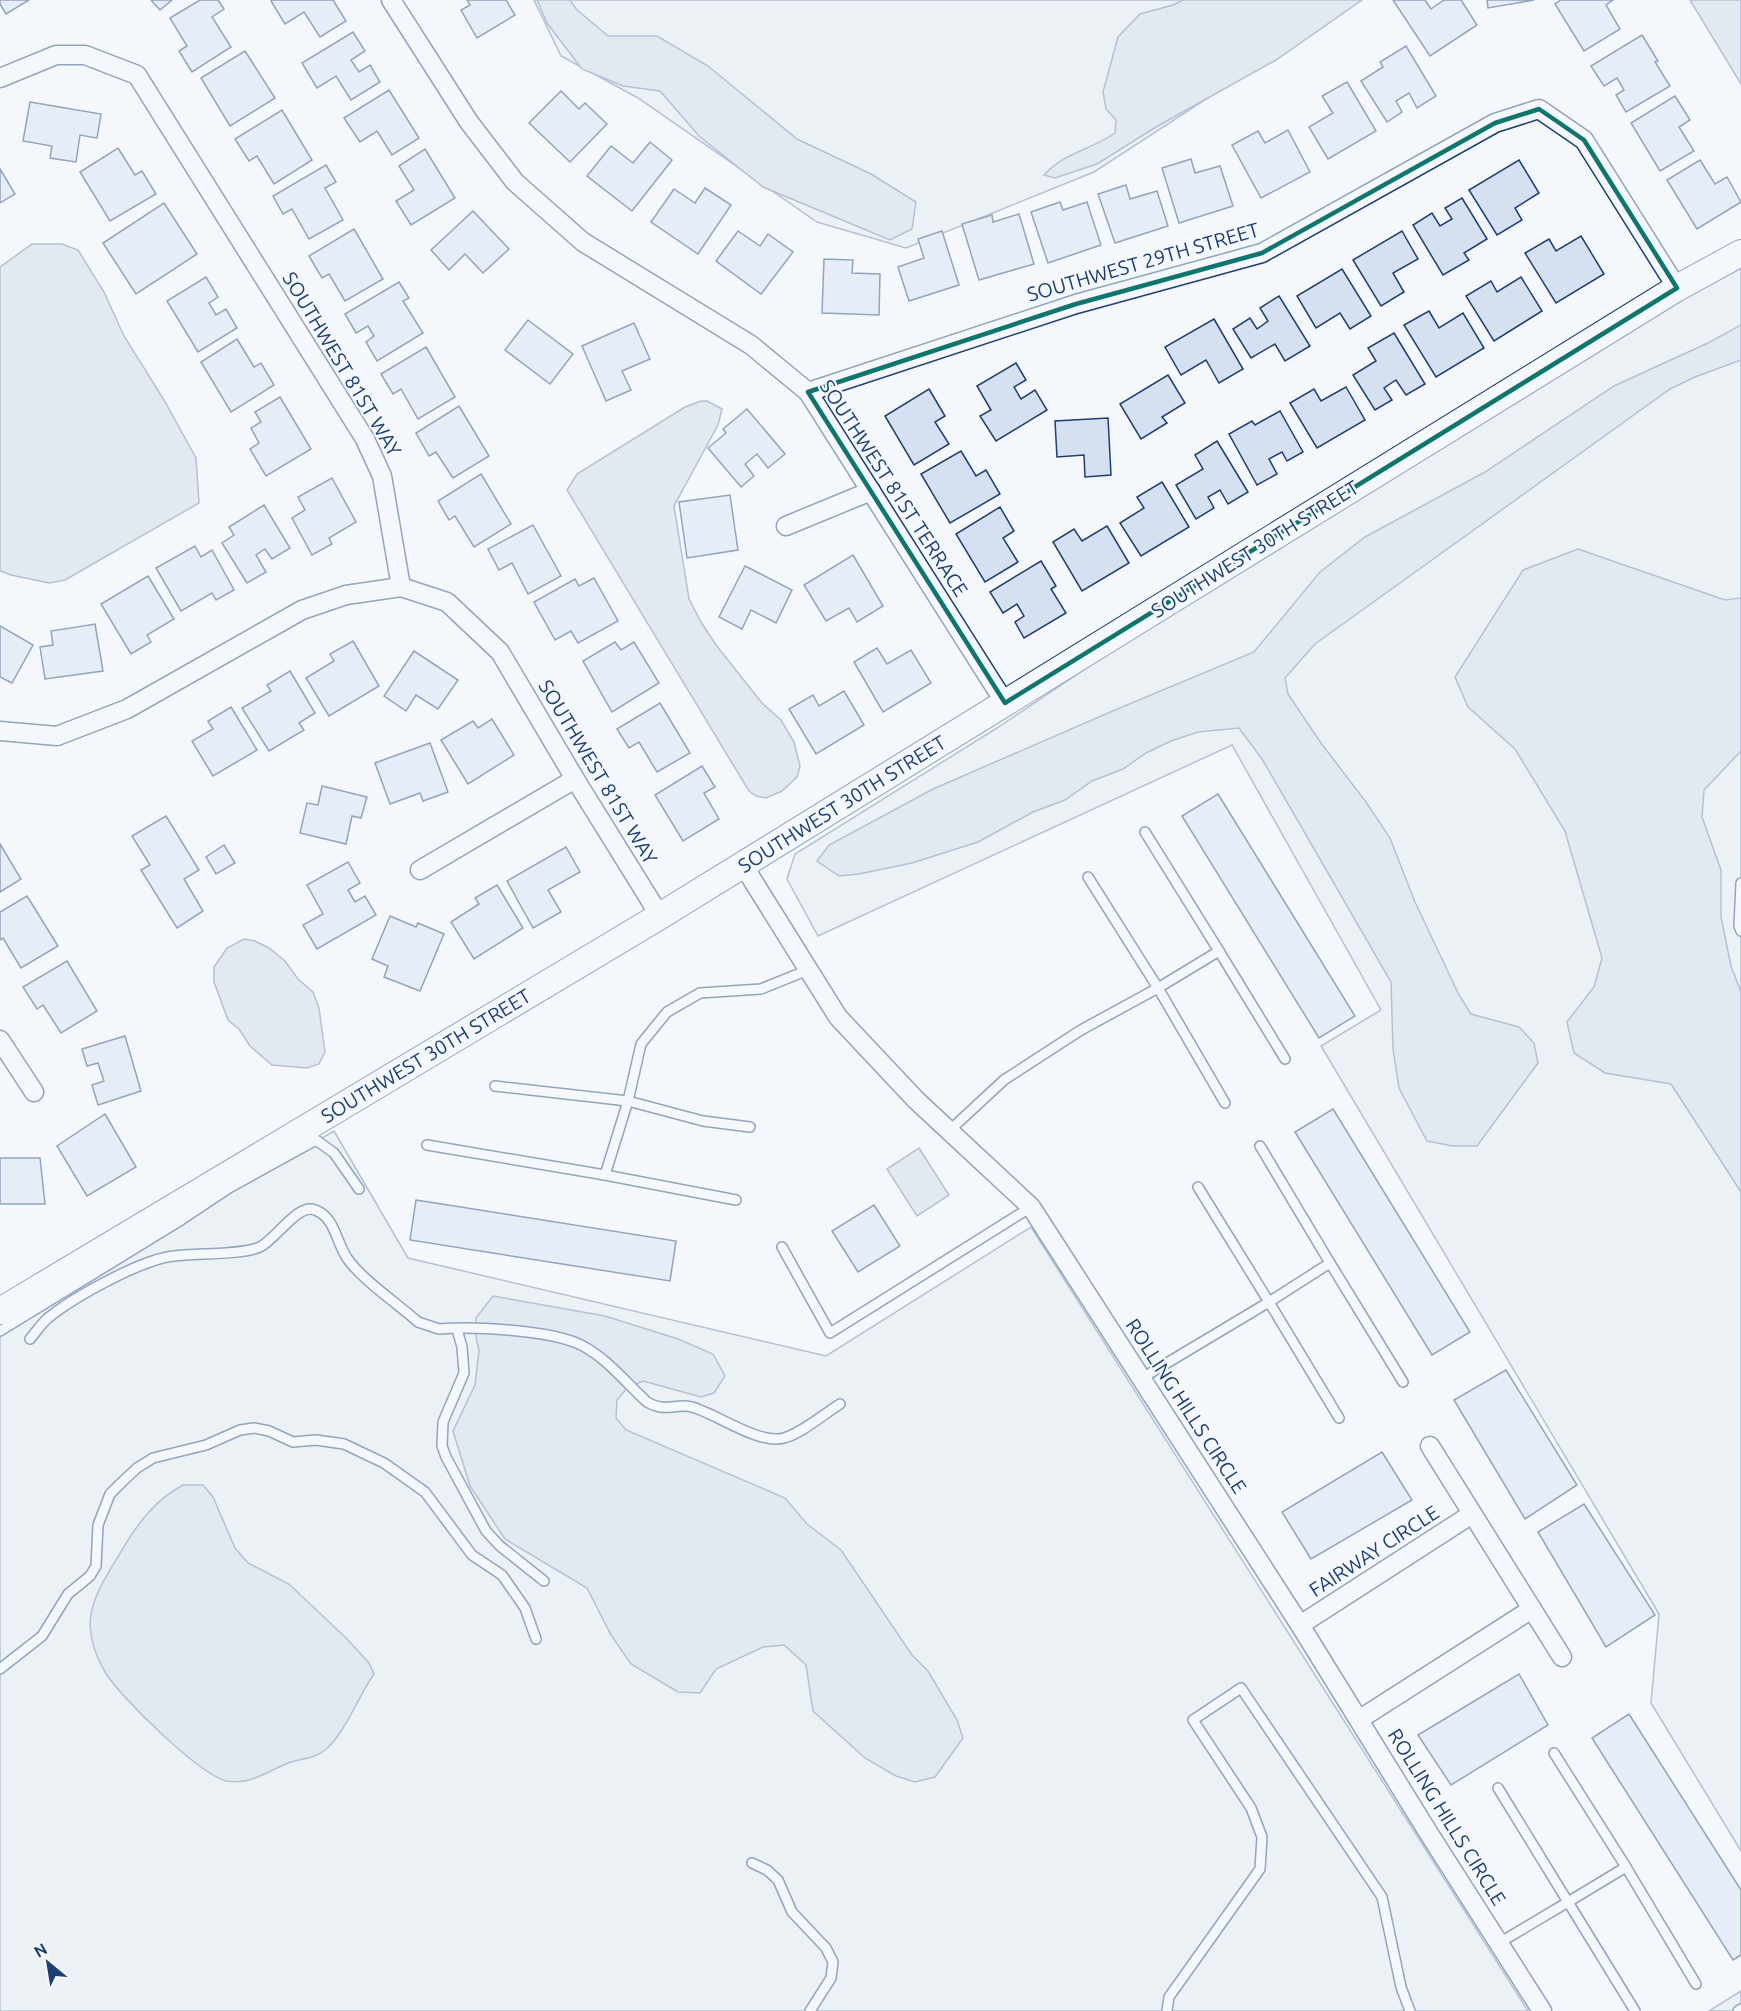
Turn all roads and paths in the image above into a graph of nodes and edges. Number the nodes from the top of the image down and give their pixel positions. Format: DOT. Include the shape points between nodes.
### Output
graph roads {
  1 [pos="391,0"];
  2 [pos="0,78"];
  3 [pos="1741,242"];
  4 [pos="1741,254"];
  5 [pos="1677,288"];
  6 [pos="808,392"];
  7 [pos="871,491"];
  8 [pos="786,526"];
  9 [pos="401,586"];
  10 [pos="1005,703"];
  11 [pos="0,731"];
  12 [pos="575,779"];
  13 [pos="1145,832"];
  14 [pos="743,865"];
  15 [pos="420,870"];
  16 [pos="1088,877"];
  17 [pos="1741,883"];
  18 [pos="660,916"];
  19 [pos="1741,931"];
  20 [pos="1220,951"];
  21 [pos="808,970"];
  22 [pos="1158,988"];
  23 [pos="0,1040"];
  24 [pos="1285,1059"];
  25 [pos="495,1086"];
  26 [pos="34,1092"];
  27 [pos="628,1101"];
  28 [pos="1226,1103"];
  29 [pos="750,1127"];
  30 [pos="949,1131"];
  31 [pos="427,1145"];
  32 [pos="1260,1146"];
  33 [pos="605,1175"];
  34 [pos="1198,1187"];
  35 [pos="359,1189"];
  36 [pos="736,1200"];
  37 [pos="1031,1207"];
  38 [pos="782,1247"];
  39 [pos="1330,1263"];
  40 [pos="1269,1302"];
  41 [pos="0,1311"];
  42 [pos="457,1329"];
  43 [pos="0,1331"];
  44 [pos="30,1339"];
  45 [pos="1142,1378"];
  46 [pos="1403,1382"];
  47 [pos="840,1404"];
  48 [pos="1339,1418"];
  49 [pos="1430,1446"];
  50 [pos="1473,1514"];
  51 [pos="544,1581"];
  52 [pos="1532,1609"];
  53 [pos="1300,1625"];
  54 [pos="536,1639"];
  55 [pos="1562,1657"];
  56 [pos="0,1669"];
  57 [pos="1360,1719"];
  58 [pos="1554,1754"];
  59 [pos="1498,1788"];
  60 [pos="752,1863"];
  61 [pos="1626,1867"];
  62 [pos="1568,1902"];
  63 [pos="1499,1943"];
  64 [pos="1696,1984"];
  65 [pos="810,2011"];
  66 [pos="1167,2011"];
  67 [pos="1410,2011"];
  68 [pos="1542,2011"];
  69 [pos="1635,2011"];
  1 -- 6 [label="street, SOUTHWEST 81ST TERRACE" via="469,122 515,182 583,242 752,345"];
  2 -- 9 [label="street, SOUTHWEST 81ST WAY" via="56,55 85,55 137,75 365,439 382,476"];
  3 -- 5 [label="street, SOUTHWEST 30TH STREET"];
  4 -- 5 [label="street, SOUTHWEST 30TH STREET"];
  5 -- 6 [label="street, SOUTHWEST 29TH STREET" via="1584,140 1539,109 1496,123 1262,253 1076,304"];
  5 -- 10 [label="street, SOUTHWEST 30TH STREET"];
  6 -- 7 [label="street, SOUTHWEST 81ST TERRACE"];
  7 -- 8 [label="street"];
  7 -- 10 [label="street, SOUTHWEST 81ST TERRACE"];
  9 -- 11 [label="street" via="346,595 302,610 128,709 57,736"];
  9 -- 12 [label="street, SOUTHWEST 81ST WAY" via="447,602 500,652"];
  10 -- 14 [label="street, SOUTHWEST 30TH STREET"];
  12 -- 15 [label="street"];
  12 -- 18 [label="street, SOUTHWEST 81ST WAY"];
  13 -- 20 [label="lane"];
  14 -- 18 [label="street, SOUTHWEST 30TH STREET"];
  14 -- 21 [label="street, ROLLING HILLS CIRCLE"];
  16 -- 22 [label="lane"];
  17 -- 19 [label="lane"];
  18 -- 41 [label="street, SOUTHWEST 30TH STREET"];
  20 -- 22 [label="lane"];
  20 -- 24 [label="lane"];
  21 -- 27 [label="lane" via="761,989 700,993 667,1012 640,1044"];
  21 -- 30 [label="street, ROLLING HILLS CIRCLE" via="837,1017"];
  22 -- 28 [label="lane"];
  22 -- 30 [label="lane" via="1081,1030 1004,1080"];
  23 -- 26 [label="street"];
  25 -- 27 [label="lane"];
  27 -- 29 [label="lane" via="703,1121"];
  27 -- 33 [label="lane"];
  30 -- 37 [label="street, ROLLING HILLS CIRCLE"];
  31 -- 33 [label="lane"];
  32 -- 39 [label="lane"];
  33 -- 36 [label="lane"];
  34 -- 40 [label="lane"];
  35 -- 43 [label="lane" via="334,1153 316,1140 230,1188"];
  37 -- 38 [label="lane" via="830,1333"];
  37 -- 45 [label="street, ROLLING HILLS CIRCLE"];
  39 -- 40 [label="lane"];
  39 -- 46 [label="lane"];
  40 -- 45 [label="lane"];
  40 -- 48 [label="lane"];
  42 -- 44 [label="lane" via="439,1329 418,1322 357,1270 341,1249 330,1221 312,1209 303,1210 260,1247 157,1258 71,1303 49,1318"];
  42 -- 47 [label="lane" via="531,1332 579,1344 596,1354 657,1408 689,1406 765,1439 795,1433"];
  42 -- 51 [label="lane" via="464,1373 443,1422 442,1446 486,1531"];
  45 -- 53 [label="street, ROLLING HILLS CIRCLE"];
  49 -- 50 [label="street, FAIRWAY CIRCLE"];
  50 -- 52 [label="street, FAIRWAY CIRCLE"];
  50 -- 53 [label="street, FAIRWAY CIRCLE"];
  52 -- 55 [label="street, FAIRWAY CIRCLE"];
  52 -- 57 [label="street"];
  53 -- 57 [label="street, ROLLING HILLS CIRCLE"];
  54 -- 56 [label="lane" via="525,1608 502,1575 472,1555 425,1492 384,1463 344,1444 293,1442 254,1428 240,1430 206,1446 153,1458 120,1484 110,1494 98,1525 96,1566 90,1576 68,1594 42,1636"];
  57 -- 63 [label="street, ROLLING HILLS CIRCLE"];
  58 -- 61 [label="lane"];
  59 -- 62 [label="lane"];
  60 -- 65 [label="lane" via="778,1880 792,1912 826,1948 833,1962 831,1978"];
  61 -- 62 [label="lane"];
  61 -- 64 [label="lane"];
  62 -- 63 [label="lane"];
  62 -- 69 [label="lane"];
  63 -- 68 [label="street, ROLLING HILLS CIRCLE"];
  66 -- 67 [label="lane" via="1169,1997 1260,1869 1262,1837 1251,1808 1193,1720 1241,1688 1382,1897 1401,1987"];
}
